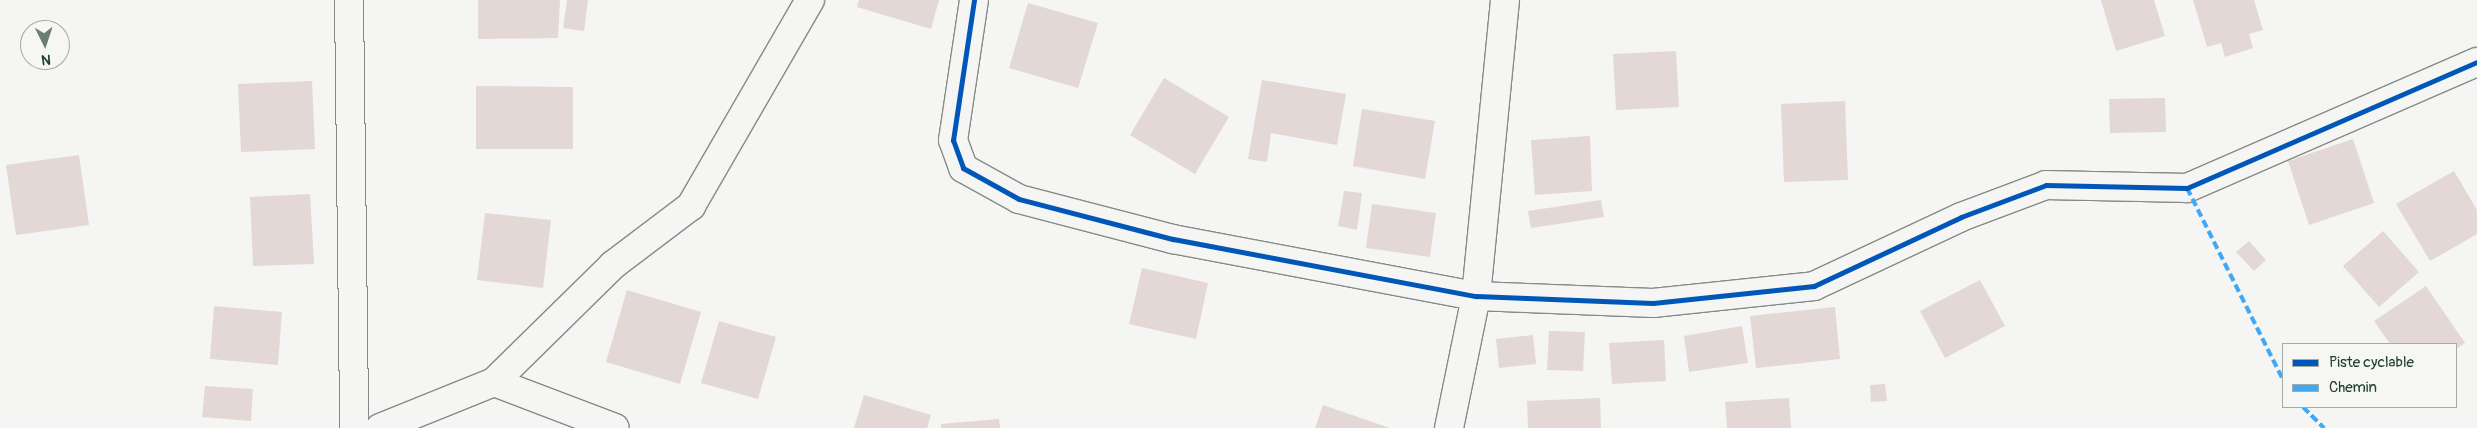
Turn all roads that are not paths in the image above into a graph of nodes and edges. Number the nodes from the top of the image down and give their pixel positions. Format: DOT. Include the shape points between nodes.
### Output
graph roads {
  1 [pos="349,0"];
  2 [pos="810,0"];
  3 [pos="974,0"];
  4 [pos="1505,0"];
  5 [pos="2477,62"];
  6 [pos="1476,296"];
  7 [pos="494,382"];
  8 [pos="354,428"];
  9 [pos="380,428"];
  10 [pos="615,428"];
  11 [pos="1449,428"];
  1 -- 8 [label="street"];
  2 -- 7 [label="street" via="691,206 613,266"];
  3 -- 6 [label="street" via="953,140 963,168 1019,199 1173,239"];
  4 -- 6 [label="street"];
  5 -- 6 [label="street" via="2188,188 2046,184 1961,218 1814,286 1654,303"];
  6 -- 11 [label="street"];
  7 -- 9 [label="street"];
  7 -- 10 [label="street"];
}
